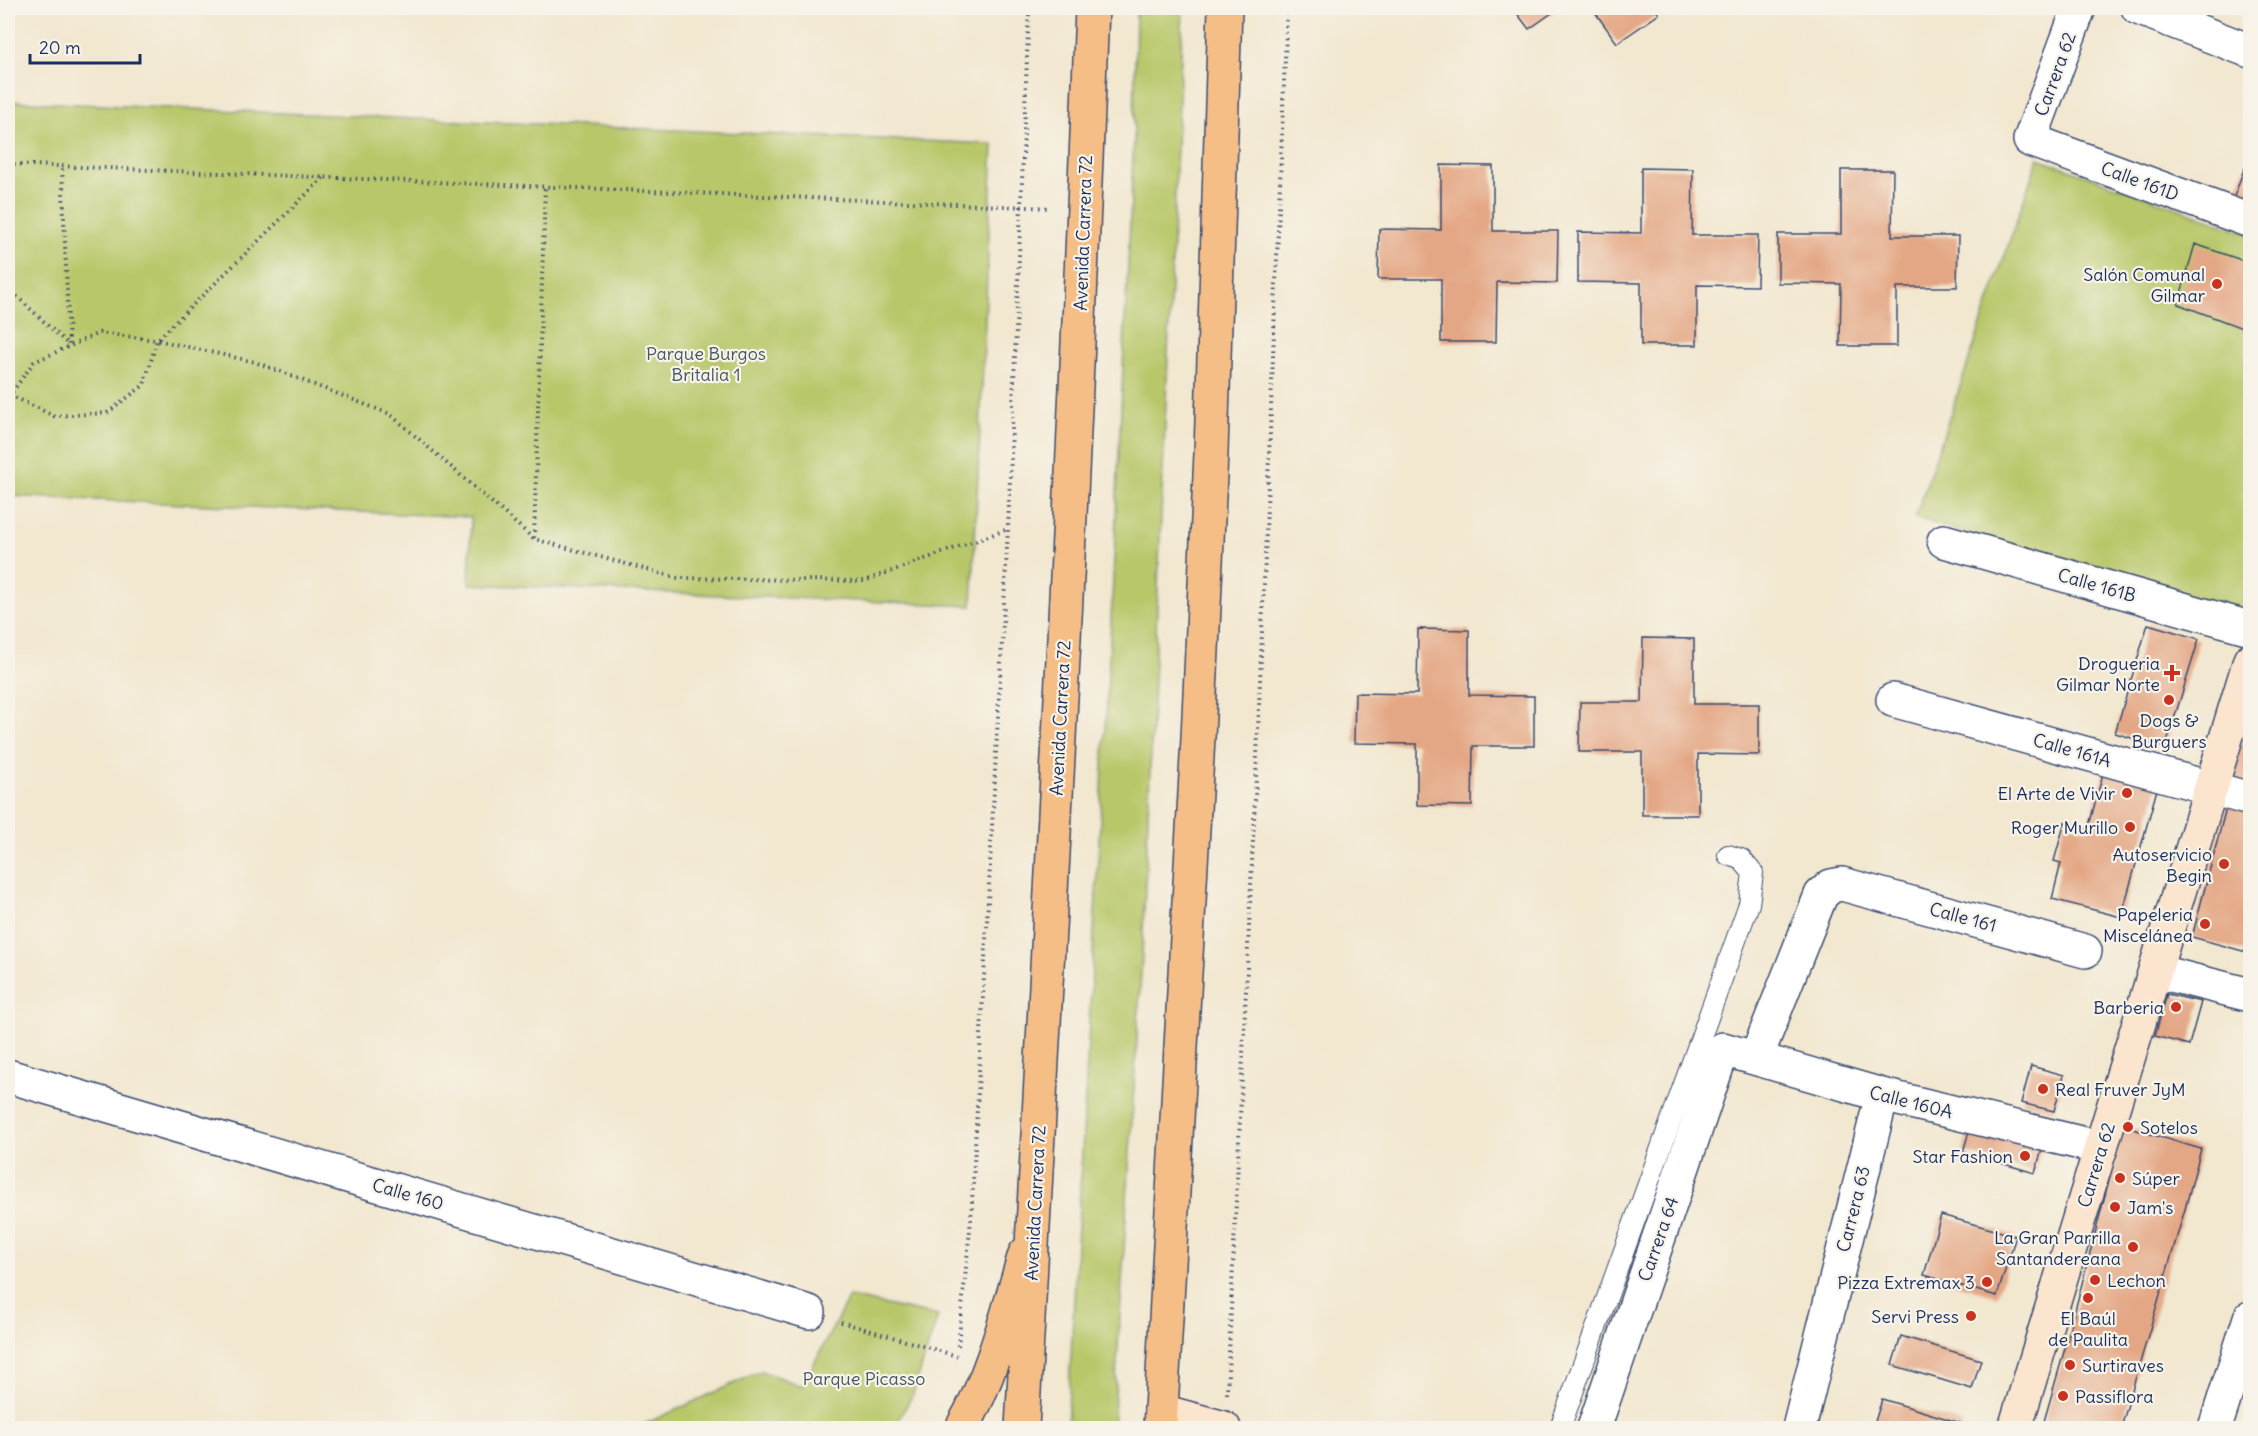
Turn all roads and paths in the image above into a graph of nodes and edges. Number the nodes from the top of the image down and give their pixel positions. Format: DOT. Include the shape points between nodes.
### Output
graph roads {
  1 [pos="1029,8"];
  2 [pos="1092,8"];
  3 [pos="1225,8"];
  4 [pos="1287,8"];
  5 [pos="2079,8"];
  6 [pos="2138,8"];
  7 [pos="2250,51"];
  8 [pos="2027,140"];
  9 [pos="8,164"];
  10 [pos="62,166"];
  11 [pos="325,177"];
  12 [pos="545,186"];
  13 [pos="1021,206"];
  14 [pos="1084,209"];
  15 [pos="2250,221"];
  16 [pos="8,288"];
  17 [pos="157,340"];
  18 [pos="69,345"];
  19 [pos="9,394"];
  20 [pos="1008,528"];
  21 [pos="534,539"];
  22 [pos="1944,541"];
  23 [pos="2250,628"];
  24 [pos="2250,660"];
  25 [pos="1893,700"];
  26 [pos="2211,789"];
  27 [pos="2250,799"];
  28 [pos="1728,855"];
  29 [pos="2085,951"];
  30 [pos="2155,970"];
  31 [pos="2250,995"];
  32 [pos="1723,1049"];
  33 [pos="1756,1058"];
  34 [pos="8,1076"];
  35 [pos="1882,1095"];
  36 [pos="2101,1148"];
  37 [pos="1033,1226"];
  38 [pos="809,1312"];
  39 [pos="2250,1318"];
  40 [pos="957,1356"];
  41 [pos="955,1365"];
  42 [pos="1226,1417"];
  43 [pos="1160,1420"];
  44 [pos="962,1428"];
  45 [pos="1022,1428"];
  46 [pos="1560,1428"];
  47 [pos="1594,1428"];
  48 [pos="1799,1428"];
  49 [pos="2015,1428"];
  50 [pos="2215,1428"];
  1 -- 13 [label="path"];
  2 -- 14 [label="main road, Avenida Carrera 72"];
  3 -- 43 [label="main road" via="1198,738"];
  4 -- 42 [label="path"];
  5 -- 8 [label="street, Carrera 62"];
  6 -- 7 [label="street"];
  8 -- 15 [label="street, Calle 161D"];
  9 -- 10 [label="path"];
  10 -- 11 [label="path"];
  10 -- 18 [label="path"];
  11 -- 12 [label="path"];
  11 -- 17 [label="path"];
  12 -- 13 [label="path"];
  12 -- 21 [label="path"];
  13 -- 14 [label="path"];
  13 -- 20 [label="path"];
  14 -- 37 [label="main road, Avenida Carrera 72"];
  16 -- 18 [label="path"];
  17 -- 18 [label="path" via="99,333"];
  17 -- 19 [label="path" via="144,385 107,413 54,416"];
  17 -- 21 [label="path" via="255,362 390,414"];
  18 -- 19 [label="path" via="34,362"];
  20 -- 21 [label="path" via="864,580 678,578"];
  20 -- 40 [label="path" via="971,1220"];
  22 -- 23 [label="street, Calle 161B"];
  24 -- 26 [label="street, Carrera 62"];
  25 -- 26 [label="street, Calle 161A"];
  26 -- 27 [label="street, Calle 161A"];
  26 -- 30 [label="street, Carrera 62"];
  28 -- 46 [label="lane" via="1741,859 1753,873 1749,904"];
  29 -- 33 [label="street, Calle 161" via="1842,884 1831,886 1821,895"];
  30 -- 31 [label="street"];
  30 -- 36 [label="street, Carrera 62"];
  32 -- 33 [label="street, Calle 160A"];
  32 -- 47 [label="street, Carrera 64"];
  33 -- 35 [label="street, Calle 160A"];
  34 -- 38 [label="street, Calle 160"];
  35 -- 36 [label="street, Calle 160A"];
  35 -- 48 [label="street, Carrera 63"];
  36 -- 49 [label="street, Carrera 62"];
  37 -- 44 [label="main road" via="1005,1323"];
  37 -- 45 [label="main road, Avenida Carrera 72"];
  38 -- 40 [label="path"];
  39 -- 50 [label="street"];
  40 -- 41 [label="path"];
  42 -- 43 [label="street"];
}
